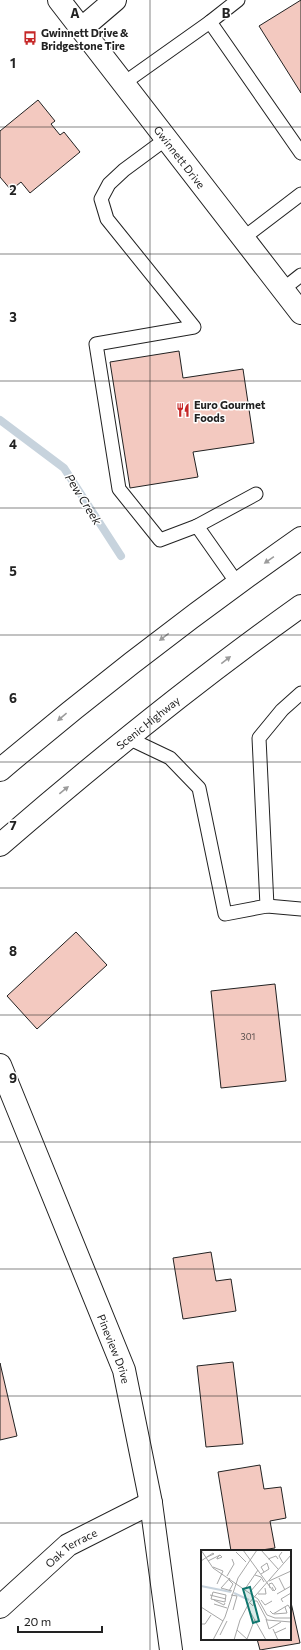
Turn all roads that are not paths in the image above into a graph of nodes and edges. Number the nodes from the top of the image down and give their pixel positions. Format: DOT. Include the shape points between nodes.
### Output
graph roads {
  1 [pos="59,0"];
  2 [pos="114,0"];
  3 [pos="238,0"];
  4 [pos="210,22"];
  5 [pos="81,29"];
  6 [pos="124,83"];
  7 [pos="166,139"];
  8 [pos="301,153"];
  9 [pos="301,194"];
  10 [pos="242,239"];
  11 [pos="301,275"];
  12 [pos="282,290"];
  13 [pos="301,313"];
  14 [pos="256,494"];
  15 [pos="197,526"];
  16 [pos="301,538"];
  17 [pos="237,583"];
  18 [pos="301,606"];
  19 [pos="301,693"];
  20 [pos="128,738"];
  21 [pos="0,770"];
  22 [pos="0,845"];
  23 [pos="267,906"];
  24 [pos="301,908"];
  25 [pos="0,1064"];
  26 [pos="151,1503"];
  27 [pos="0,1607"];
  28 [pos="171,1650"];
  1 -- 5 [label="main road, Gwinnett Drive"];
  2 -- 5 [label="main road"];
  3 -- 4 [label="lane"];
  4 -- 6 [label="lane"];
  4 -- 8 [label="lane"];
  5 -- 6 [label="main road, Gwinnett Drive"];
  6 -- 7 [label="main road, Gwinnett Drive"];
  7 -- 10 [label="main road, Gwinnett Drive"];
  7 -- 15 [label="lane" via="124,170 109,184 101,199 108,219 194,327 96,344 118,489 160,540"];
  9 -- 10 [label="lane"];
  10 -- 12 [label="main road, Gwinnett Drive"];
  11 -- 12 [label="lane"];
  12 -- 13 [label="main road, Gwinnett Drive"];
  14 -- 15 [label="lane"];
  15 -- 17 [label="lane"];
  16 -- 17 [label="main road, one-way"];
  17 -- 21 [label="main road, one-way" via="81,702"];
  20 -- 18 [label="main road, Scenic Highway, one-way" via="242,648"];
  19 -- 23 [label="lane" via="282,710 259,738"];
  22 -- 20 [label="main road, Scenic Highway, one-way"];
  20 -- 23 [label="lane" via="170,758 199,788 225,914"];
  23 -- 24 [label="lane"];
  25 -- 26 [label="main road, Pineview Drive" via="124,1370"];
  26 -- 27 [label="main road, Oak Terrace" via="68,1545"];
  26 -- 28 [label="main road, Pineview Drive"];
}
